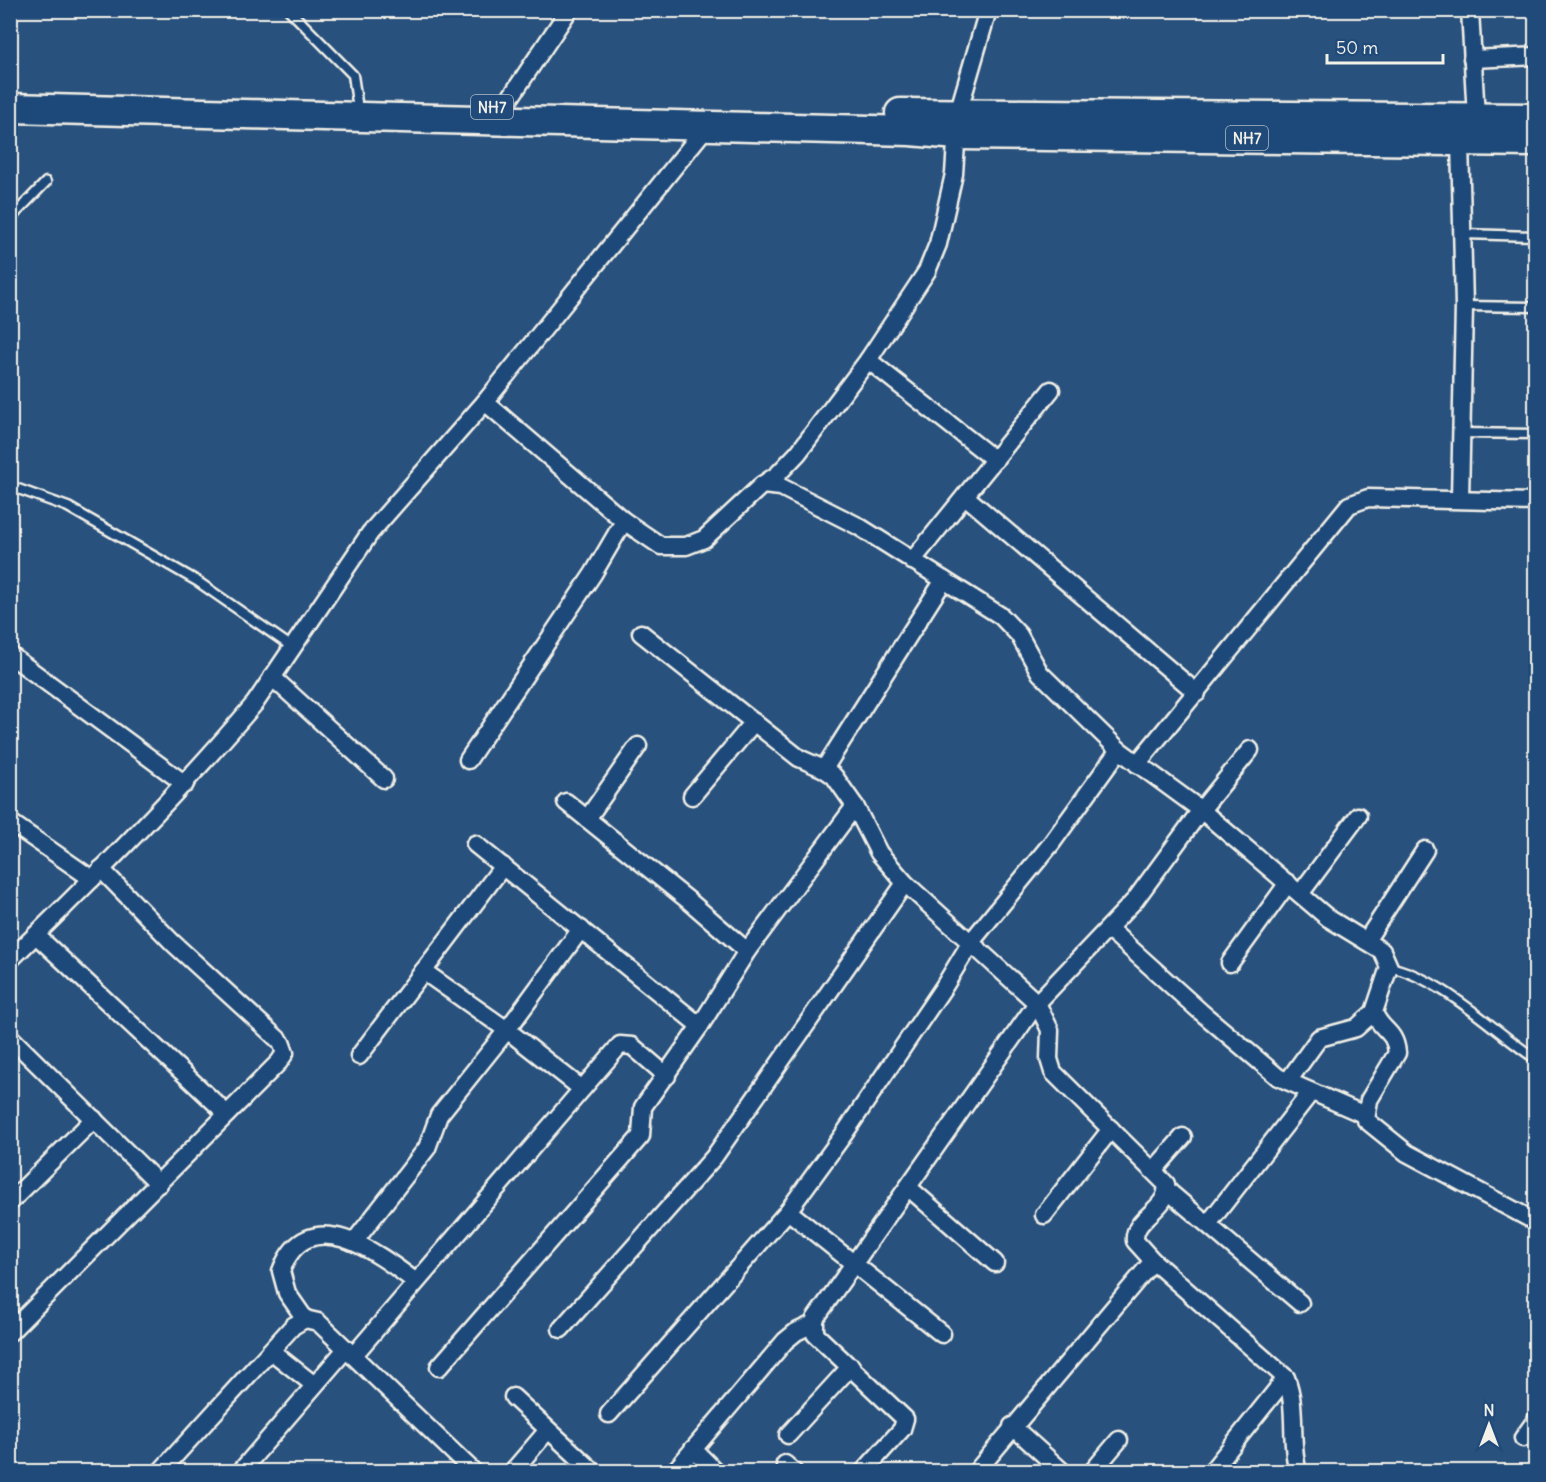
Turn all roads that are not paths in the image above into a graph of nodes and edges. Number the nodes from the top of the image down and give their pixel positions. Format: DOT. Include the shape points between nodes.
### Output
graph roads {
  1 [pos="289,10"];
  2 [pos="569,10"];
  3 [pos="988,10"];
  4 [pos="1470,10"];
  5 [pos="1536,56"];
  6 [pos="1472,59"];
  7 [pos="10,89"];
  8 [pos="357,102"];
  9 [pos="504,107"];
  10 [pos="10,108"];
  11 [pos="1476,117"];
  12 [pos="1536,118"];
  13 [pos="783,119"];
  14 [pos="958,124"];
  15 [pos="708,125"];
  16 [pos="1460,141"];
  17 [pos="1536,142"];
  18 [pos="46,182"];
  19 [pos="10,219"];
  20 [pos="1463,234"];
  21 [pos="1536,236"];
  22 [pos="1464,306"];
  23 [pos="1536,307"];
  24 [pos="868,360"];
  25 [pos="1051,390"];
  26 [pos="486,402"];
  27 [pos="1460,433"];
  28 [pos="1536,434"];
  29 [pos="994,460"];
  30 [pos="762,485"];
  31 [pos="10,486"];
  32 [pos="965,496"];
  33 [pos="1460,499"];
  34 [pos="1536,502"];
  35 [pos="624,522"];
  36 [pos="912,561"];
  37 [pos="944,579"];
  38 [pos="641,633"];
  39 [pos="292,647"];
  40 [pos="10,655"];
  41 [pos="272,677"];
  42 [pos="1197,693"];
  43 [pos="754,722"];
  44 [pos="638,746"];
  45 [pos="1119,750"];
  46 [pos="1250,750"];
  47 [pos="468,760"];
  48 [pos="1137,764"];
  49 [pos="824,769"];
  50 [pos="384,779"];
  51 [pos="185,784"];
  52 [pos="692,796"];
  53 [pos="566,802"];
  54 [pos="855,806"];
  55 [pos="1201,810"];
  56 [pos="1358,816"];
  57 [pos="587,819"];
  58 [pos="12,826"];
  59 [pos="475,844"];
  60 [pos="1425,850"];
  61 [pos="503,866"];
  62 [pos="97,874"];
  63 [pos="905,883"];
  64 [pos="1294,889"];
  65 [pos="581,929"];
  66 [pos="1110,930"];
  67 [pos="36,935"];
  68 [pos="1366,941"];
  69 [pos="971,942"];
  70 [pos="747,951"];
  71 [pos="10,960"];
  72 [pos="1230,963"];
  73 [pos="1389,967"];
  74 [pos="423,971"];
  75 [pos="1037,1003"];
  76 [pos="1374,1012"];
  77 [pos="700,1026"];
  78 [pos="507,1030"];
  79 [pos="10,1037"];
  80 [pos="358,1056"];
  81 [pos="1536,1059"];
  82 [pos="667,1076"];
  83 [pos="1288,1081"];
  84 [pos="582,1089"];
  85 [pos="1311,1092"];
  86 [pos="227,1114"];
  87 [pos="1365,1115"];
  88 [pos="94,1119"];
  89 [pos="1111,1129"];
  90 [pos="1183,1137"];
  91 [pos="1154,1170"];
  92 [pos="159,1184"];
  93 [pos="909,1188"];
  94 [pos="1167,1191"];
  95 [pos="10,1202"];
  96 [pos="788,1210"];
  97 [pos="1044,1215"];
  98 [pos="1536,1222"];
  99 [pos="1208,1224"];
  100 [pos="354,1242"];
  101 [pos="1152,1261"];
  102 [pos="857,1263"];
  103 [pos="994,1263"];
  104 [pos="416,1282"];
  105 [pos="1300,1303"];
  106 [pos="305,1319"];
  107 [pos="813,1324"];
  108 [pos="561,1329"];
  109 [pos="10,1332"];
  110 [pos="942,1334"];
  111 [pos="270,1351"];
  112 [pos="349,1352"];
  113 [pos="851,1366"];
  114 [pos="439,1367"];
  115 [pos="1286,1378"];
  116 [pos="313,1384"];
  117 [pos="513,1397"];
  118 [pos="609,1414"];
  119 [pos="1536,1420"];
  120 [pos="1012,1426"];
  121 [pos="548,1430"];
  122 [pos="788,1435"];
  123 [pos="1523,1438"];
  124 [pos="1119,1440"];
  125 [pos="693,1449"];
  126 [pos="160,1472"];
  127 [pos="240,1472"];
  128 [pos="474,1472"];
  129 [pos="512,1472"];
  130 [pos="594,1472"];
  131 [pos="674,1472"];
  132 [pos="716,1472"];
  133 [pos="863,1472"];
  134 [pos="976,1472"];
  135 [pos="1063,1472"];
  136 [pos="1092,1472"];
  137 [pos="1211,1472"];
  138 [pos="1298,1472"];
  1 -- 8 [label="lane" via="353,75"];
  2 -- 9 [label="street"];
  3 -- 14 [label="street"];
  4 -- 6 [label="street"];
  5 -- 6 [label="street"];
  6 -- 11 [label="street"];
  7 -- 8 [label="highway, NH7"];
  8 -- 9 [label="highway, NH7"];
  9 -- 13 [label="highway, NH7"];
  10 -- 15 [label="highway, NH7"];
  11 -- 12 [label="highway, NH7"];
  11 -- 14 [label="highway, NH7"];
  13 -- 14 [label="highway, NH7"];
  13 -- 15 [label="highway, NH7"];
  14 -- 16 [label="highway, NH7"];
  14 -- 24 [label="street" via="954,174 938,244 927,271"];
  15 -- 26 [label="street"];
  16 -- 17 [label="highway, NH7"];
  16 -- 20 [label="street"];
  18 -- 19 [label="lane"];
  20 -- 21 [label="lane"];
  20 -- 22 [label="street"];
  22 -- 23 [label="lane"];
  22 -- 27 [label="street"];
  24 -- 29 [label="street"];
  24 -- 30 [label="street" via="798,453"];
  25 -- 29 [label="street"];
  26 -- 35 [label="street"];
  26 -- 39 [label="street" via="370,532"];
  27 -- 28 [label="lane"];
  27 -- 33 [label="street"];
  29 -- 32 [label="street"];
  30 -- 35 [label="street" via="704,539 686,546 661,546"];
  30 -- 36 [label="street" via="781,487 858,526"];
  31 -- 39 [label="lane" via="68,507 197,581"];
  32 -- 36 [label="street"];
  32 -- 42 [label="street"];
  33 -- 34 [label="street"];
  33 -- 42 [label="street" via="1368,498 1349,505"];
  35 -- 47 [label="street"];
  36 -- 37 [label="street"];
  37 -- 45 [label="street" via="1012,626 1040,673"];
  37 -- 49 [label="street"];
  38 -- 43 [label="street"];
  39 -- 41 [label="street"];
  40 -- 51 [label="street"];
  41 -- 50 [label="street"];
  41 -- 51 [label="street" via="255,703"];
  42 -- 48 [label="street"];
  43 -- 49 [label="street" via="799,758"];
  43 -- 52 [label="street"];
  44 -- 57 [label="street"];
  45 -- 48 [label="street"];
  45 -- 69 [label="street" via="1051,844"];
  46 -- 55 [label="street"];
  48 -- 55 [label="street"];
  49 -- 54 [label="street"];
  51 -- 62 [label="street"];
  53 -- 57 [label="street"];
  54 -- 63 [label="street" via="879,853"];
  54 -- 70 [label="street"];
  55 -- 64 [label="street"];
  55 -- 66 [label="street"];
  56 -- 64 [label="street"];
  57 -- 70 [label="street"];
  58 -- 62 [label="street"];
  59 -- 61 [label="street"];
  60 -- 68 [label="street"];
  61 -- 65 [label="street"];
  61 -- 74 [label="street"];
  62 -- 67 [label="street"];
  62 -- 86 [label="street" via="285,1048 283,1058"];
  63 -- 69 [label="street"];
  63 -- 108 [label="street" via="714,1157"];
  64 -- 68 [label="street" via="1328,918"];
  64 -- 72 [label="street"];
  65 -- 77 [label="street"];
  65 -- 78 [label="street"];
  66 -- 75 [label="street"];
  66 -- 83 [label="street" via="1201,1012 1278,1077"];
  67 -- 71 [label="street"];
  67 -- 86 [label="street"];
  68 -- 73 [label="street" via="1382,951"];
  69 -- 75 [label="street"];
  69 -- 96 [label="street" via="863,1106"];
  70 -- 77 [label="street"];
  73 -- 76 [label="street"];
  73 -- 81 [label="lane" via="1437,987"];
  74 -- 78 [label="street"];
  74 -- 80 [label="street"];
  75 -- 89 [label="street" via="1050,1029 1049,1059 1053,1072"];
  75 -- 93 [label="street"];
  76 -- 83 [label="street" via="1356,1029 1319,1038"];
  76 -- 87 [label="street" via="1394,1035 1397,1053 1373,1090"];
  77 -- 82 [label="street"];
  78 -- 84 [label="street"];
  78 -- 100 [label="street" via="439,1115 427,1148"];
  79 -- 88 [label="street"];
  82 -- 84 [label="street" via="632,1046 624,1044"];
  82 -- 114 [label="street" via="644,1107 641,1136"];
  83 -- 85 [label="street"];
  84 -- 104 [label="street"];
  85 -- 87 [label="street"];
  85 -- 99 [label="street"];
  86 -- 92 [label="street"];
  87 -- 98 [label="street" via="1370,1125 1407,1153"];
  88 -- 92 [label="street"];
  88 -- 95 [label="street"];
  89 -- 91 [label="street"];
  89 -- 97 [label="street"];
  90 -- 91 [label="street"];
  91 -- 94 [label="street"];
  92 -- 109 [label="street"];
  93 -- 102 [label="street"];
  93 -- 103 [label="street"];
  94 -- 99 [label="street"];
  94 -- 101 [label="street" via="1134,1234 1135,1241"];
  96 -- 102 [label="street"];
  96 -- 118 [label="street"];
  99 -- 105 [label="street"];
  100 -- 104 [label="street" via="374,1250"];
  100 -- 106 [label="street" via="337,1236 317,1237 295,1249 285,1262 282,1282"];
  101 -- 115 [label="street"];
  101 -- 120 [label="street"];
  102 -- 107 [label="street"];
  102 -- 110 [label="street"];
  104 -- 112 [label="street"];
  106 -- 111 [label="street"];
  106 -- 112 [label="street" via="318,1322"];
  107 -- 113 [label="street" via="815,1334"];
  107 -- 125 [label="street" via="785,1341"];
  111 -- 116 [label="street"];
  111 -- 126 [label="street"];
  112 -- 116 [label="street"];
  112 -- 128 [label="street"];
  113 -- 122 [label="street"];
  113 -- 133 [label="street" via="904,1419 902,1429"];
  115 -- 137 [label="street"];
  115 -- 138 [label="street"];
  116 -- 127 [label="street"];
  117 -- 121 [label="street"];
  119 -- 123 [label="street"];
  120 -- 134 [label="street"];
  120 -- 135 [label="street"];
  121 -- 129 [label="street"];
  121 -- 130 [label="street"];
  124 -- 136 [label="street"];
  125 -- 131 [label="street"];
  125 -- 132 [label="street"];
}
